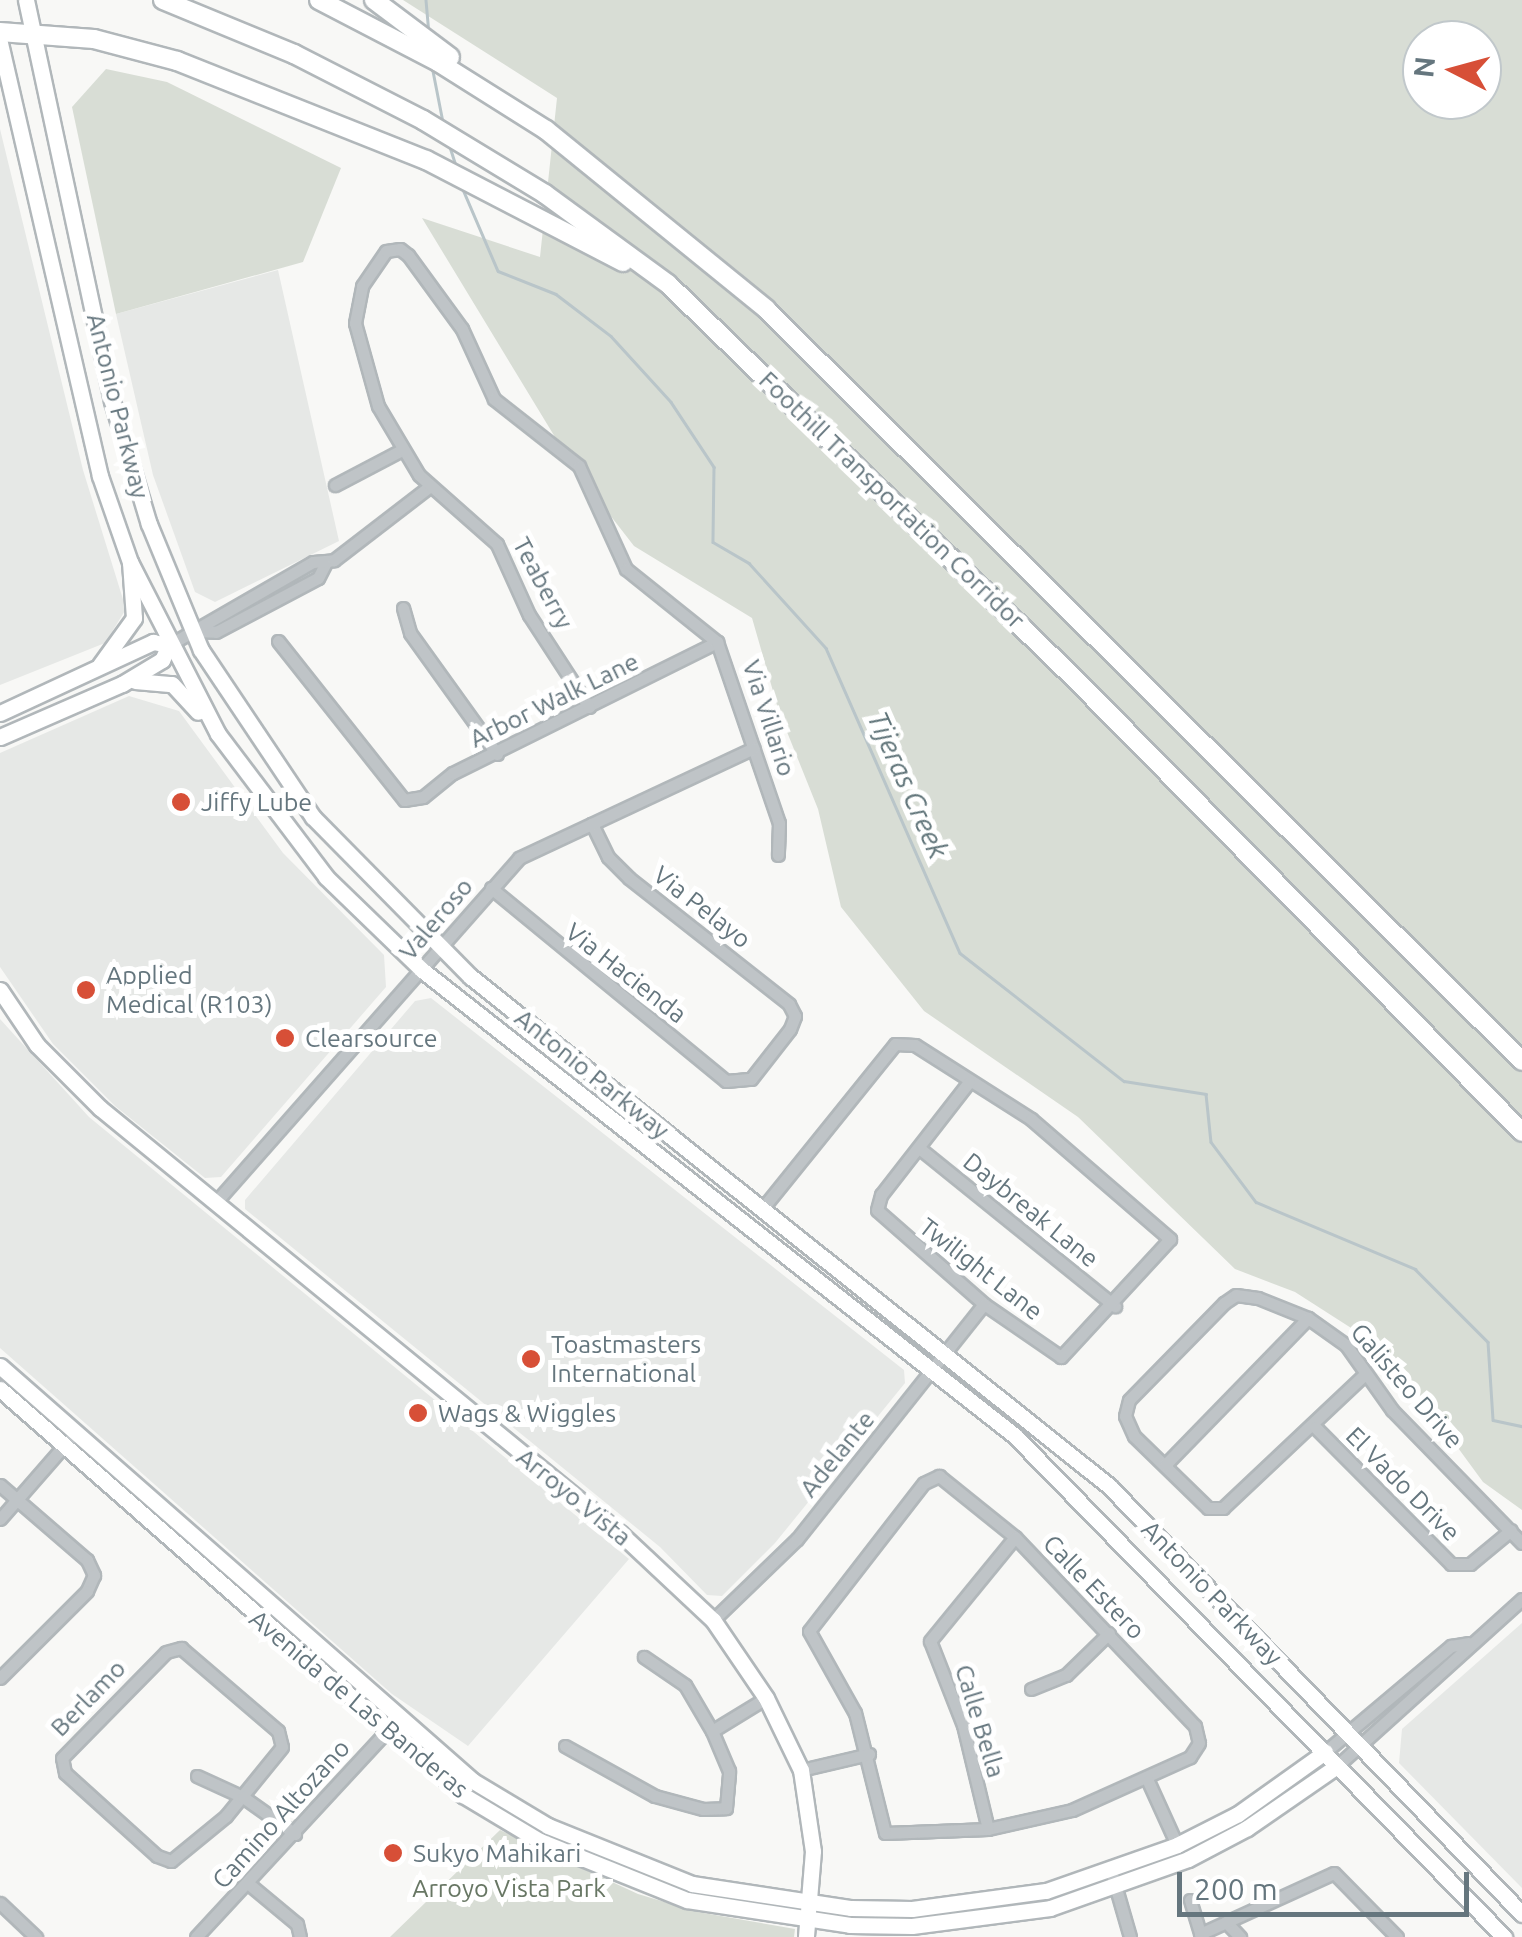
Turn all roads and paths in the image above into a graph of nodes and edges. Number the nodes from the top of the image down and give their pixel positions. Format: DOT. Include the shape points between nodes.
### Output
graph roads {
  1 [pos="26,0"];
  2 [pos="163,0"];
  3 [pos="319,0"];
  4 [pos="374,0"];
  5 [pos="0,32"];
  6 [pos="33,33"];
  7 [pos="0,43"];
  8 [pos="546,130"];
  9 [pos="393,248"];
  10 [pos="668,284"];
  11 [pos="402,450"];
  12 [pos="335,485"];
  13 [pos="430,486"];
  14 [pos="130,562"];
  15 [pos="403,608"];
  16 [pos="193,631"];
  17 [pos="278,641"];
  18 [pos="718,642"];
  19 [pos="168,645"];
  20 [pos="90,675"];
  21 [pos="122,684"];
  22 [pos="589,707"];
  23 [pos="0,713"];
  24 [pos="218,734"];
  25 [pos="0,737"];
  26 [pos="754,748"];
  27 [pos="498,754"];
  28 [pos="592,824"];
  29 [pos="778,855"];
  30 [pos="490,888"];
  31 [pos="439,950"];
  32 [pos="422,970"];
  33 [pos="0,990"];
  34 [pos="1522,1061"];
  35 [pos="969,1082"];
  36 [pos="738,1084"];
  37 [pos="1522,1132"];
  38 [pos="919,1148"];
  39 [pos="215,1203"];
  40 [pos="762,1209"];
  41 [pos="984,1304"];
  42 [pos="1114,1306"];
  43 [pos="1308,1318"];
  44 [pos="946,1353"];
  45 [pos="0,1366"];
  46 [pos="931,1372"];
  47 [pos="1365,1374"];
  48 [pos="0,1389"];
  49 [pos="1315,1427"];
  50 [pos="75,1433"];
  51 [pos="62,1446"];
  52 [pos="1165,1465"];
  53 [pos="0,1485"];
  54 [pos="17,1500"];
  55 [pos="0,1520"];
  56 [pos="1510,1530"];
  57 [pos="1015,1537"];
  58 [pos="1522,1543"];
  59 [pos="1522,1599"];
  60 [pos="713,1620"];
  61 [pos="1108,1633"];
  62 [pos="1468,1643"];
  63 [pos="644,1656"];
  64 [pos="0,1678"];
  65 [pos="1031,1689"];
  66 [pos="766,1698"];
  67 [pos="392,1726"];
  68 [pos="712,1731"];
  69 [pos="1344,1732"];
  70 [pos="565,1746"];
  71 [pos="1357,1747"];
  72 [pos="1325,1752"];
  73 [pos="869,1754"];
  74 [pos="1337,1766"];
  75 [pos="801,1770"];
  76 [pos="197,1776"];
  77 [pos="1148,1781"];
  78 [pos="243,1797"];
  79 [pos="988,1829"];
  80 [pos="295,1834"];
  81 [pos="1177,1845"];
  82 [pos="1113,1880"];
  83 [pos="250,1885"];
  84 [pos="1190,1900"];
  85 [pos="0,1903"];
  86 [pos="809,1904"];
  87 [pos="1522,1914"];
  88 [pos="1226,1922"];
  89 [pos="807,1929"];
  90 [pos="1200,1935"];
  91 [pos="34,1936"];
  92 [pos="196,1937"];
  93 [pos="300,1937"];
  94 [pos="1130,1937"];
  95 [pos="1240,1937"];
  96 [pos="1397,1937"];
  97 [pos="1504,1937"];
  1 -- 6 [label="main road, Antonio Parkway"];
  2 -- 10 [label="highway, Foothill Transportation Corridor" via="389,102 545,194"];
  3 -- 8 [label="highway, Foothill Transportation Corridor"];
  4 -- 8 [label="highway"];
  5 -- 6 [label="highway"];
  6 -- 10 [label="highway" via="138,48 397,148"];
  6 -- 16 [label="main road, Antonio Parkway" via="117,420 149,524"];
  7 -- 14 [label="main road, Antonio Parkway" via="100,476"];
  8 -- 34 [label="highway, Foothill Transportation Corridor" via="766,308"];
  9 -- 11 [label="street, Teaberry" via="370,268 355,323 366,375"];
  9 -- 18 [label="street, Via Villario" via="408,256 462,329 494,399 579,466 626,569"];
  10 -- 37 [label="highway, Foothill Transportation Corridor" via="1073,677"];
  11 -- 12 [label="street"];
  11 -- 13 [label="street, Teaberry"];
  13 -- 16 [label="street" via="372,536 325,564 318,578 216,632"];
  13 -- 22 [label="street, Teaberry" via="498,544 529,615"];
  14 -- 19 [label="main road, Antonio Parkway"];
  14 -- 20 [label="main road" via="134,618 120,646"];
  15 -- 27 [label="street" via="410,633"];
  16 -- 19 [label="street"];
  16 -- 31 [label="main road, Antonio Parkway" via="313,817"];
  17 -- 27 [label="street, Arbor Walk Lane" via="396,796 412,800"];
  18 -- 22 [label="street, Arbor Walk Lane"];
  18 -- 26 [label="street, Via Villario"];
  19 -- 20 [label="main road" via="154,642"];
  19 -- 21 [label="main road" via="162,660"];
  19 -- 24 [label="main road, Antonio Parkway"];
  20 -- 23 [label="main road"];
  21 -- 24 [label="main road" via="154,677 172,684"];
  21 -- 25 [label="main road"];
  22 -- 27 [label="street, Arbor Walk Lane"];
  24 -- 32 [label="main road, Antonio Parkway" via="326,877"];
  26 -- 28 [label="street, Valeroso"];
  26 -- 29 [label="street, Via Villario" via="778,823"];
  28 -- 30 [label="street, Valeroso" via="519,858"];
  28 -- 36 [label="street, Via Pelayo" via="629,878 789,1004 795,1016 751,1079"];
  30 -- 31 [label="street, Valeroso"];
  30 -- 36 [label="street, Via Hacienda"];
  31 -- 32 [label="street, Valeroso"];
  31 -- 40 [label="main road, Antonio Parkway"];
  32 -- 39 [label="street, Valeroso"];
  32 -- 46 [label="main road, Antonio Parkway"];
  33 -- 39 [label="main road, Arroyo Vista" via="73,1082"];
  35 -- 38 [label="street"];
  35 -- 40 [label="street" via="915,1046 895,1044"];
  35 -- 42 [label="street" via="1031,1119 1170,1239"];
  38 -- 41 [label="street, Twilight Lane" via="881,1195 878,1210"];
  38 -- 42 [label="street, Daybreak Lane"];
  39 -- 60 [label="main road, Arroyo Vista" via="621,1534"];
  40 -- 44 [label="main road, Antonio Parkway"];
  41 -- 42 [label="street, Twilight Lane" via="1062,1358"];
  41 -- 44 [label="street, Adelante"];
  43 -- 47 [label="street, Galisteo Drive" via="1346,1345"];
  43 -- 52 [label="street"];
  43 -- 52 [label="street, Galisteo Drive" via="1236,1295 1129,1400 1124,1416 1134,1436"];
  44 -- 46 [label="street, Adelante"];
  44 -- 69 [label="main road, Antonio Parkway" via="1109,1486"];
  45 -- 50 [label="main road, Avenida de Las Banderas"];
  46 -- 60 [label="street, Adelante" via="797,1538"];
  46 -- 72 [label="main road, Antonio Parkway" via="1053,1471"];
  47 -- 49 [label="street"];
  47 -- 56 [label="street, Galisteo Drive"];
  48 -- 51 [label="main road, Avenida de Las Banderas"];
  49 -- 52 [label="street" via="1214,1510"];
  49 -- 56 [label="street, El Vado Drive" via="1451,1564 1470,1564"];
  50 -- 51 [label="street"];
  50 -- 67 [label="main road, Avenida de Las Banderas"];
  51 -- 54 [label="street"];
  51 -- 67 [label="main road, Avenida de Las Banderas"];
  53 -- 54 [label="street"];
  54 -- 55 [label="street"];
  54 -- 64 [label="street" via="87,1560 94,1576 87,1591"];
  56 -- 58 [label="street, Galisteo Drive"];
  57 -- 61 [label="street, Calle Estero"];
  57 -- 73 [label="street, Calle Estero" via="939,1476 924,1484 808,1631 856,1714"];
  57 -- 79 [label="street, Calle Bella" via="930,1642 963,1725"];
  59 -- 62 [label="street, Avenida de Las Banderas"];
  60 -- 66 [label="main road, Arroyo Vista"];
  61 -- 65 [label="street" via="1066,1676"];
  61 -- 77 [label="street, Calle Estero" via="1195,1726 1199,1743 1190,1757"];
  62 -- 69 [label="street, Avenida de Las Banderas" via="1451,1646"];
  62 -- 71 [label="street, Avenida de Las Banderas" via="1460,1660"];
  63 -- 68 [label="street" via="685,1685"];
  66 -- 68 [label="street"];
  66 -- 75 [label="main road, Arroyo Vista"];
  67 -- 80 [label="street, Camino Altozano"];
  67 -- 86 [label="main road, Avenida de Las Banderas" via="601,1851 692,1884"];
  67 -- 89 [label="main road, Avenida de Las Banderas" via="463,1794 594,1867 687,1900"];
  68 -- 70 [label="street" via="729,1770 726,1808 655,1796"];
  69 -- 71 [label="main road, Antonio Parkway"];
  69 -- 72 [label="street, Avenida de Las Banderas"];
  71 -- 74 [label="street, Avenida de Las Banderas"];
  71 -- 87 [label="main road, Antonio Parkway"];
  72 -- 74 [label="main road, Antonio Parkway"];
  72 -- 81 [label="main road, Avenida de Las Banderas" via="1238,1814"];
  73 -- 75 [label="street"];
  73 -- 79 [label="street" via="885,1832"];
  74 -- 82 [label="main road, Avenida de Las Banderas" via="1247,1828"];
  74 -- 97 [label="main road, Antonio Parkway"];
  75 -- 86 [label="main road, Arroyo Vista" via="812,1851"];
  76 -- 78 [label="street"];
  77 -- 79 [label="street" via="1072,1810"];
  77 -- 81 [label="street"];
  78 -- 78 [label="street, Berlamo" via="282,1740 181,1648 166,1652 62,1758 66,1773 164,1860 179,1857"];
  78 -- 80 [label="street"];
  80 -- 83 [label="street, Camino Altozano"];
  81 -- 82 [label="main road, Avenida de Las Banderas"];
  82 -- 86 [label="main road, Avenida de Las Banderas" via="912,1909"];
  82 -- 89 [label="main road, Avenida de Las Banderas" via="994,1918"];
  82 -- 94 [label="street"];
  83 -- 92 [label="street, Camino Altozano"];
  83 -- 93 [label="street" via="298,1924"];
  84 -- 90 [label="street"];
  85 -- 91 [label="street"];
  86 -- 89 [label="main road, Arroyo Vista"];
  88 -- 90 [label="street"];
  88 -- 95 [label="street"];
  88 -- 96 [label="street" via="1334,1873"];
}
